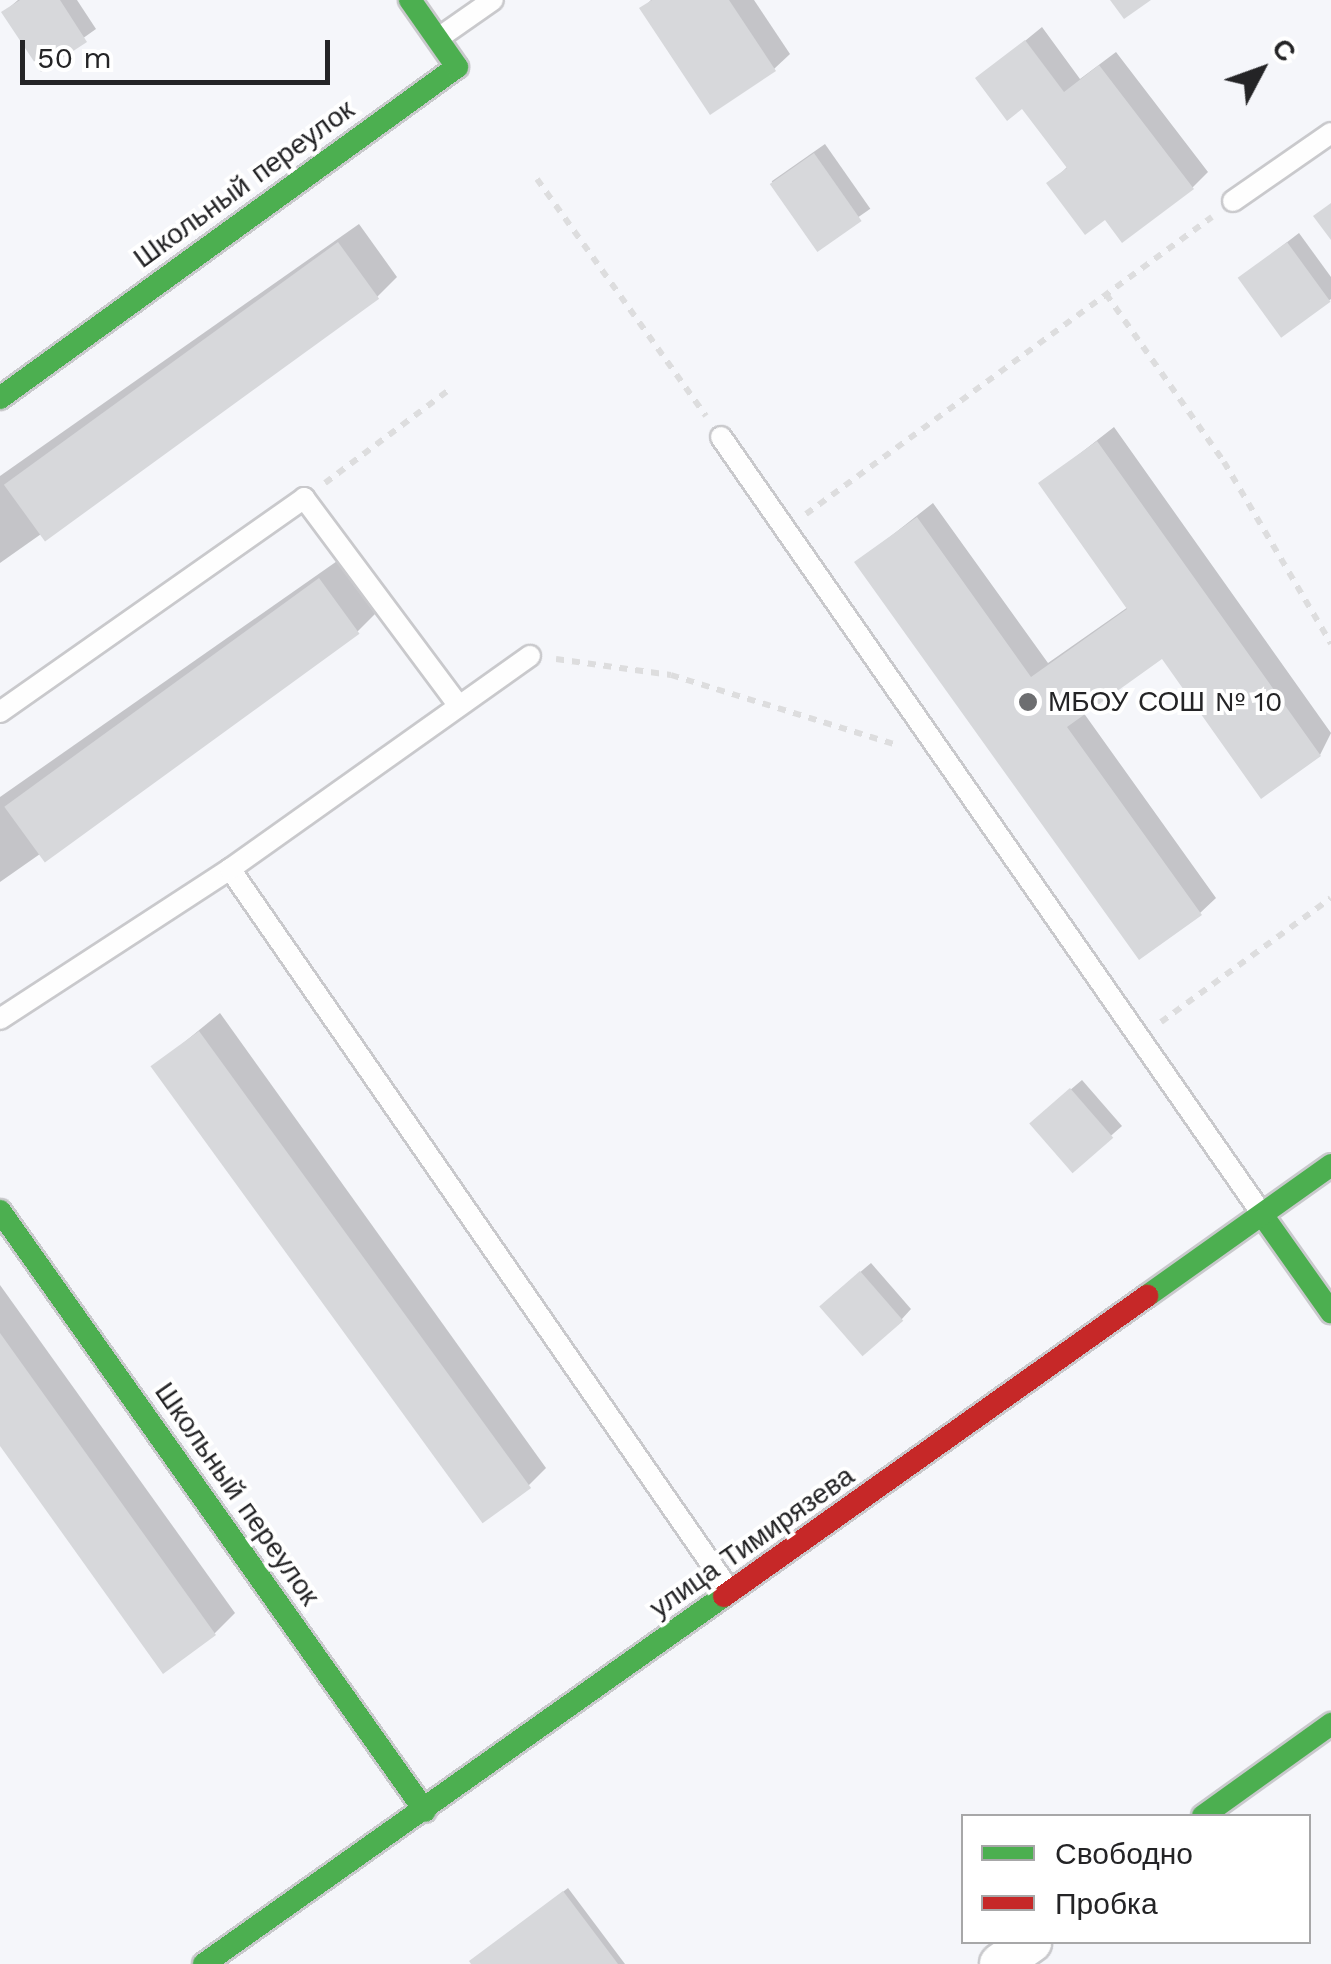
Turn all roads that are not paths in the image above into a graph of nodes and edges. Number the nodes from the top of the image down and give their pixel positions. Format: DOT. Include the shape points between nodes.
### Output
graph roads {
  1 [pos="410,0"];
  2 [pos="493,0"];
  3 [pos="437,38"];
  4 [pos="1331,133"];
  5 [pos="1233,201"];
  6 [pos="0,398"];
  7 [pos="721,437"];
  8 [pos="530,656"];
  9 [pos="459,706"];
  10 [pos="0,712"];
  11 [pos="230,870"];
  12 [pos="0,1019"];
  13 [pos="1331,1165"];
  14 [pos="0,1211"];
  15 [pos="1264,1216"];
  16 [pos="1331,1312"];
  17 [pos="731,1593"];
  18 [pos="1331,1724"];
  19 [pos="425,1810"];
  20 [pos="1206,1814"];
  21 [pos="1028,1944"];
  22 [pos="204,1964"];
  23 [pos="1000,1964"];
  1 -- 3 [label="street, Школьный переулок"];
  2 -- 3 [label="lane"];
  3 -- 6 [label="street, Школьный переулок" via="457,67"];
  4 -- 5 [label="lane"];
  7 -- 15 [label="lane"];
  8 -- 9 [label="lane"];
  9 -- 10 [label="lane" via="304,498"];
  9 -- 11 [label="lane"];
  11 -- 12 [label="lane"];
  11 -- 17 [label="lane"];
  13 -- 15 [label="street, улица Тимирязева"];
  14 -- 19 [label="street, Школьный переулок"];
  15 -- 16 [label="street"];
  15 -- 17 [label="street, улица Тимирязева"];
  17 -- 19 [label="street, улица Тимирязева"];
  18 -- 20 [label="street"];
  19 -- 22 [label="street, улица Тимирязева"];
  21 -- 23 [label="street"];
}
